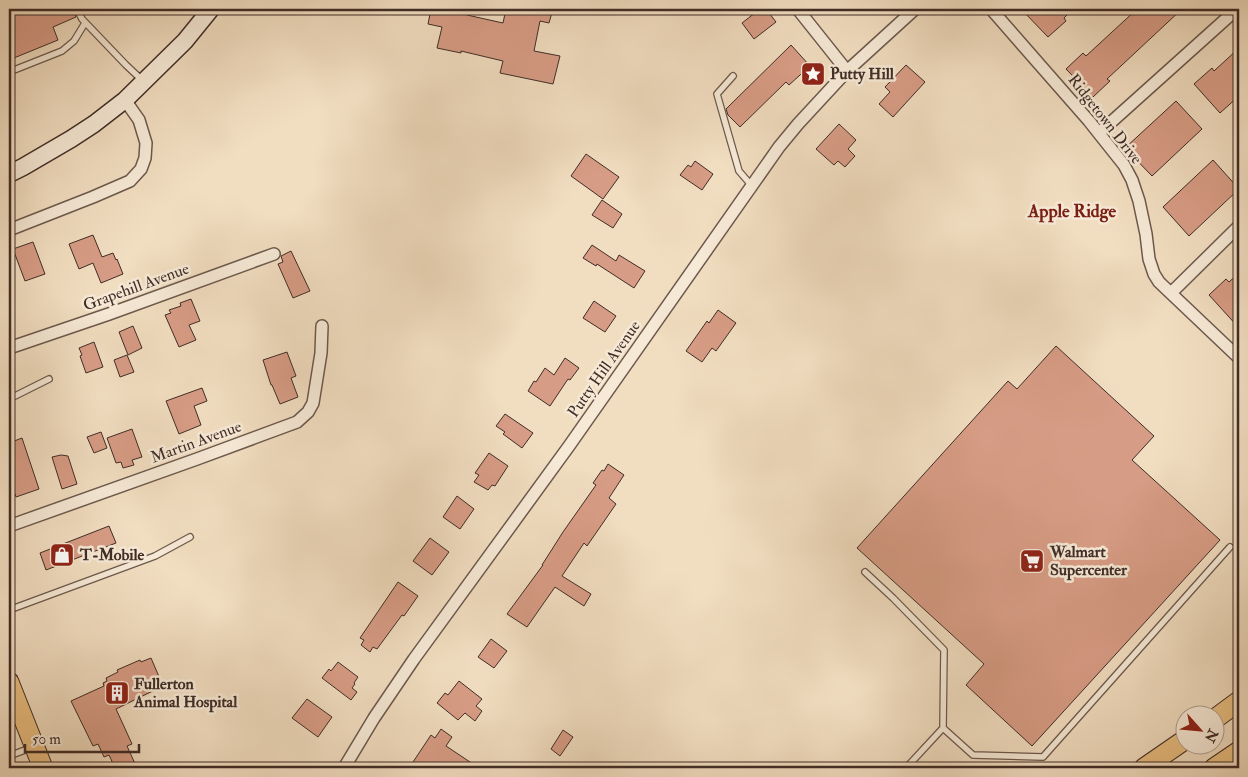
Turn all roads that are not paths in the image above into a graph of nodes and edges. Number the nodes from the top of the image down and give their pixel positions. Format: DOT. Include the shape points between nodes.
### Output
graph roads {
  1 [pos="77,9"];
  2 [pos="211,9"];
  3 [pos="799,9"];
  4 [pos="915,9"];
  5 [pos="991,9"];
  6 [pos="1237,9"];
  7 [pos="86,23"];
  8 [pos="847,71"];
  9 [pos="9,72"];
  10 [pos="733,76"];
  11 [pos="144,82"];
  12 [pos="126,100"];
  13 [pos="1099,133"];
  14 [pos="9,174"];
  15 [pos="752,186"];
  16 [pos="1239,226"];
  17 [pos="9,230"];
  18 [pos="274,254"];
  19 [pos="1171,293"];
  20 [pos="322,326"];
  21 [pos="9,348"];
  22 [pos="1239,358"];
  23 [pos="49,379"];
  24 [pos="9,399"];
  25 [pos="9,526"];
  26 [pos="190,537"];
  27 [pos="1230,547"];
  28 [pos="865,572"];
  29 [pos="9,610"];
  30 [pos="9,682"];
  31 [pos="1239,701"];
  32 [pos="1226,711"];
  33 [pos="943,728"];
  34 [pos="35,746"];
  35 [pos="1176,746"];
  36 [pos="1239,751"];
  37 [pos="9,756"];
  38 [pos="43,768"];
  39 [pos="344,768"];
  40 [pos="906,768"];
  41 [pos="1144,768"];
  42 [pos="1214,768"];
  1 -- 7 [label="lane"];
  2 -- 11 [label="main road"];
  3 -- 8 [label="street"];
  4 -- 8 [label="street, Putty Hill Avenue"];
  5 -- 13 [label="street, Ridgetown Drive"];
  6 -- 13 [label="street"];
  7 -- 9 [label="lane" via="74,41 62,51"];
  7 -- 11 [label="lane"];
  8 -- 15 [label="street, Putty Hill Avenue" via="798,124"];
  10 -- 15 [label="lane" via="717,94 739,171"];
  11 -- 12 [label="main road"];
  12 -- 14 [label="main road" via="71,139"];
  12 -- 17 [label="street" via="139,120 146,143 141,169 130,181"];
  13 -- 19 [label="street, Ridgetown Drive" via="1132,180 1154,274"];
  15 -- 39 [label="street, Putty Hill Avenue" via="414,659"];
  16 -- 19 [label="street"];
  18 -- 21 [label="street, Grapehill Avenue"];
  19 -- 22 [label="street, Ridgetown Drive"];
  20 -- 25 [label="street, Martin Avenue" via="313,403 296,422"];
  23 -- 24 [label="lane"];
  26 -- 29 [label="lane" via="155,556"];
  27 -- 33 [label="lane" via="1043,757 973,755"];
  28 -- 33 [label="lane" via="944,650"];
  30 -- 34 [label="highway"];
  31 -- 32 [label="highway"];
  33 -- 40 [label="lane"];
  34 -- 37 [label="lane"];
  34 -- 38 [label="highway"];
  35 -- 41 [label="highway"];
  36 -- 42 [label="highway"];
}
